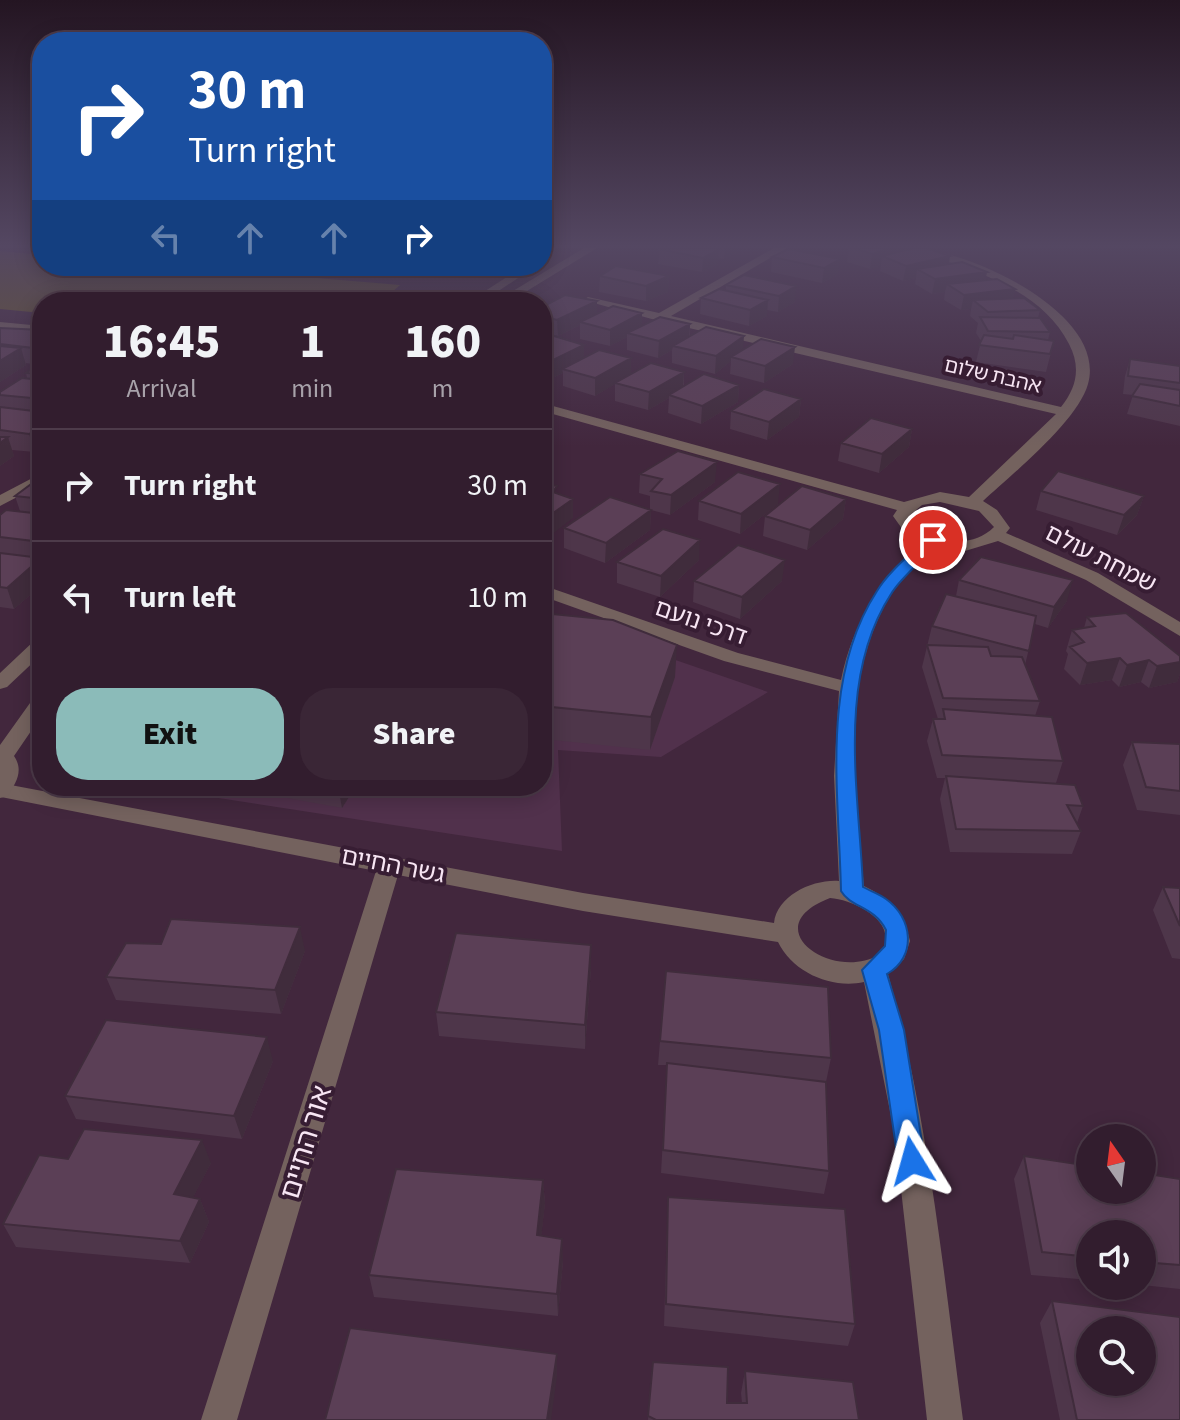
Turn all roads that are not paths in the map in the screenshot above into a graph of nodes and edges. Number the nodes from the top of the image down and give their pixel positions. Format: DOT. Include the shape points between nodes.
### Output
graph roads {
  1 [pos="644,314"];
  2 [pos="666,314"];
  3 [pos="1054,314"];
  4 [pos="659,318"];
  5 [pos="2,326"];
  6 [pos="32,328"];
  7 [pos="552,410"];
  8 [pos="1062,411"];
  9 [pos="32,484"];
  10 [pos="0,501"];
  11 [pos="972,503"];
  12 [pos="905,507"];
  13 [pos="997,535"];
  14 [pos="933,540"];
  15 [pos="552,594"];
  16 [pos="1180,631"];
  17 [pos="32,653"];
  18 [pos="0,683"];
  19 [pos="848,687"];
  20 [pos="32,713"];
  21 [pos="2,753"];
  22 [pos="0,790"];
  23 [pos="390,864"];
  24 [pos="852,891"];
  25 [pos="786,934"];
  26 [pos="874,970"];
  27 [pos="219,1420"];
  28 [pos="945,1420"];
  1 -- 4 [label="street, אהבת שלום"];
  2 -- 4 [label="street"];
  3 -- 8 [label="street" via="1073,335 1082,359 1082,386"];
  4 -- 8 [label="street, אהבת שלום"];
  5 -- 6 [label="street"];
  7 -- 12 [label="street"];
  8 -- 11 [label="street"];
  9 -- 10 [label="street"];
  11 -- 12 [label="street" via="940,497"];
  11 -- 13 [label="street" via="998,517 1002,528"];
  12 -- 14 [label="street" via="901,516 907,527"];
  13 -- 14 [label="street" via="980,544"];
  13 -- 16 [label="street, שמחת עולם" via="1077,571"];
  14 -- 19 [label="street" via="884,591 862,636"];
  15 -- 19 [label="street, דרכי נועם" via="719,656"];
  17 -- 18 [label="street"];
  19 -- 24 [label="street"];
  20 -- 21 [label="street"];
  21 -- 22 [label="street" via="9,765"];
  22 -- 23 [label="street, גשר החיים"];
  23 -- 25 [label="street, גשר החיים"];
  23 -- 27 [label="street, אור החיים"];
  24 -- 25 [label="street" via="805,894 785,916"];
  24 -- 26 [label="street" via="878,904 897,930 896,949"];
  25 -- 26 [label="street" via="798,953 827,970"];
  26 -- 28 [label="street" via="899,1074"];
}
